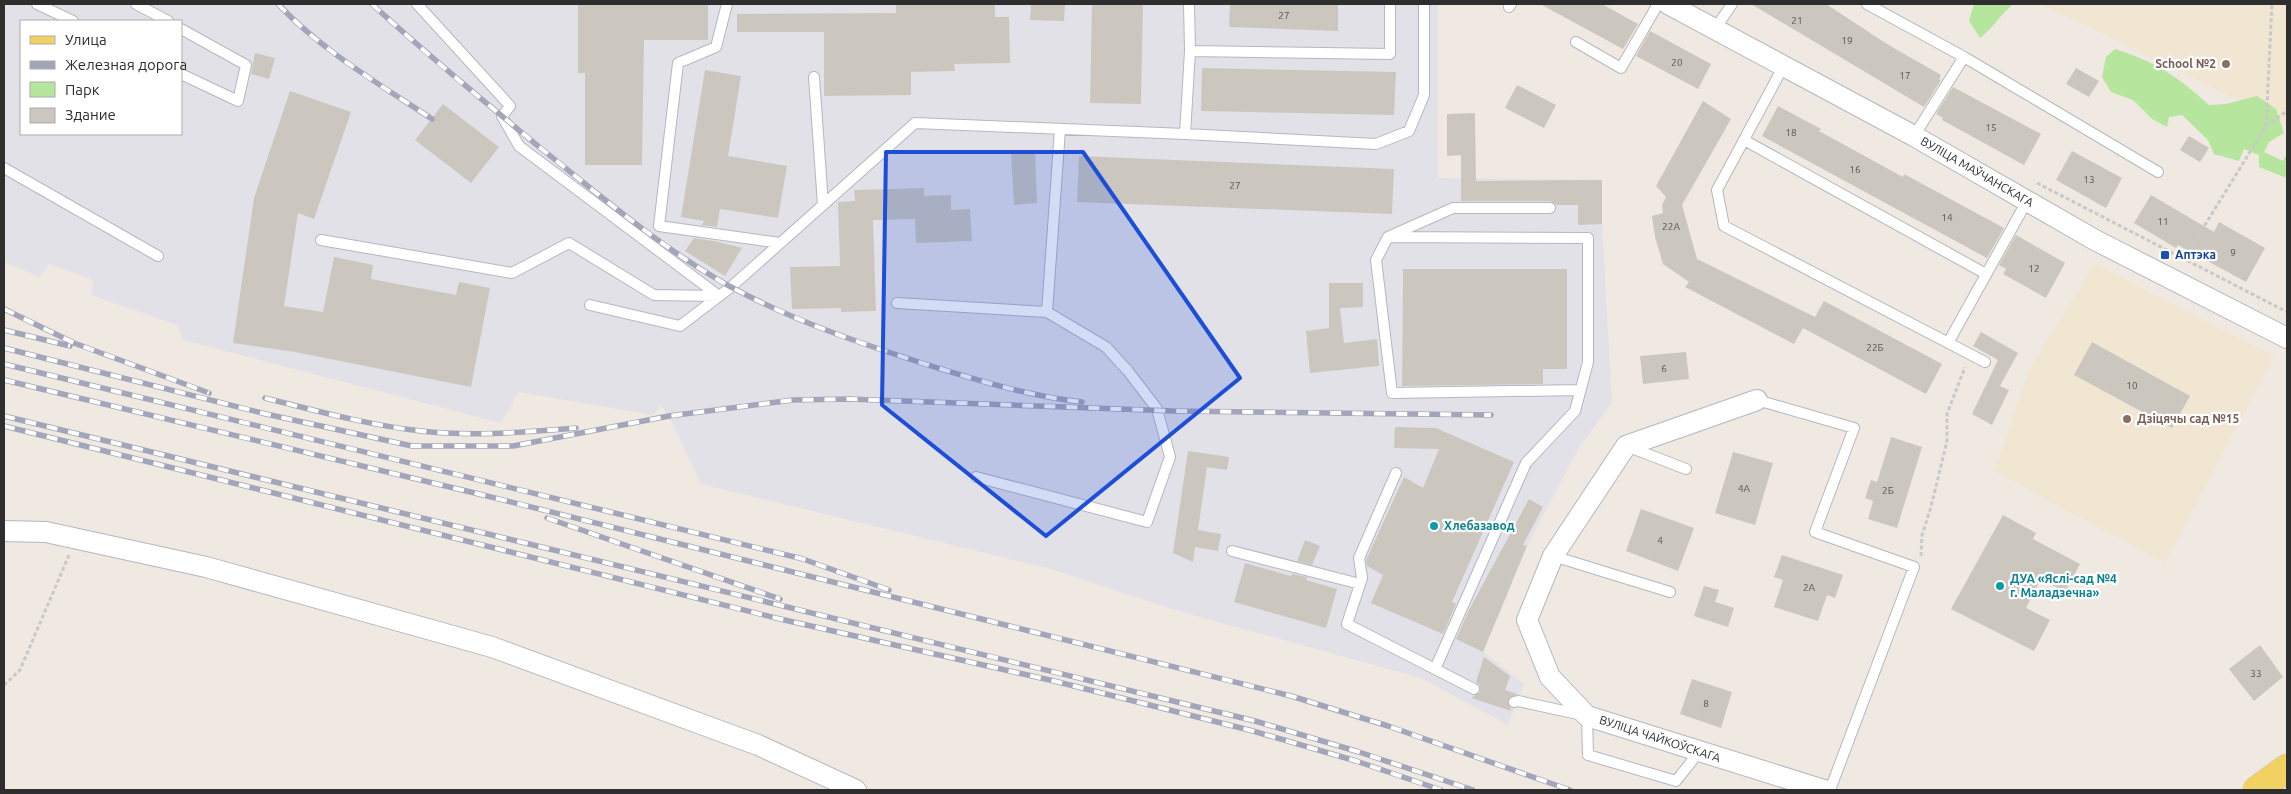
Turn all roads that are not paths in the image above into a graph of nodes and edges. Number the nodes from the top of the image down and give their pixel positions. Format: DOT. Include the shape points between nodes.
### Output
graph roads {
  1 [pos="38,4"];
  2 [pos="136,4"];
  3 [pos="417,4"];
  4 [pos="727,4"];
  5 [pos="1189,4"];
  6 [pos="1390,4"];
  7 [pos="1424,4"];
  8 [pos="1658,4"];
  9 [pos="1668,4"];
  10 [pos="1732,4"];
  11 [pos="1867,4"];
  12 [pos="71,20"];
  13 [pos="166,20"];
  14 [pos="1715,29"];
  15 [pos="182,30"];
  16 [pos="1576,42"];
  17 [pos="1190,51"];
  18 [pos="1964,57"];
  19 [pos="1783,67"];
  20 [pos="182,74"];
  21 [pos="814,77"];
  22 [pos="1060,129"];
  23 [pos="1185,134"];
  24 [pos="1914,136"];
  25 [pos="1744,140"];
  26 [pos="4,168"];
  27 [pos="2158,172"];
  28 [pos="2027,201"];
  29 [pos="823,205"];
  30 [pos="1550,208"];
  31 [pos="1388,237"];
  32 [pos="321,240"];
  33 [pos="780,243"];
  34 [pos="158,256"];
  35 [pos="1986,274"];
  36 [pos="719,296"];
  37 [pos="897,303"];
  38 [pos="590,305"];
  39 [pos="1047,312"];
  40 [pos="2287,338"];
  41 [pos="1948,342"];
  42 [pos="1985,362"];
  43 [pos="1580,390"];
  44 [pos="1757,400"];
  45 [pos="1626,446"];
  46 [pos="1686,469"];
  47 [pos="1396,473"];
  48 [pos="976,477"];
  49 [pos="4,530"];
  50 [pos="1232,551"];
  51 [pos="1553,556"];
  52 [pos="1360,584"];
  53 [pos="1670,592"];
  54 [pos="1434,669"];
  55 [pos="1474,689"];
  56 [pos="1514,702"];
  57 [pos="1586,716"];
  58 [pos="1699,752"];
  59 [pos="2287,768"];
  60 [pos="856,790"];
  61 [pos="1824,790"];
  62 [pos="1830,790"];
  63 [pos="2257,790"];
  1 -- 12 [label="lane"];
  2 -- 13 [label="lane"];
  3 -- 36 [label="lane" via="510,106 502,116 519,146"];
  4 -- 33 [label="lane" via="716,47 678,63 659,226"];
  5 -- 17 [label="lane"];
  6 -- 17 [label="lane" via="1390,54"];
  7 -- 23 [label="lane" via="1424,95 1409,131 1376,144"];
  8 -- 16 [label="lane" via="1621,68"];
  9 -- 14 [label="street, ВУЛІЦА МАЎЧАНСКАГА"];
  10 -- 14 [label="lane"];
  11 -- 18 [label="lane"];
  14 -- 19 [label="street, ВУЛІЦА МАЎЧАНСКАГА"];
  15 -- 20 [label="lane" via="246,65 238,102"];
  17 -- 23 [label="lane"];
  18 -- 24 [label="lane"];
  18 -- 27 [label="lane"];
  19 -- 24 [label="street, ВУЛІЦА МАЎЧАНСКАГА"];
  19 -- 25 [label="lane"];
  21 -- 29 [label="lane"];
  22 -- 23 [label="lane"];
  22 -- 29 [label="lane" via="915,123"];
  22 -- 39 [label="lane"];
  24 -- 28 [label="street, ВУЛІЦА МАЎЧАНСКАГА"];
  25 -- 35 [label="lane"];
  25 -- 41 [label="lane" via="1717,190 1724,226"];
  26 -- 34 [label="lane"];
  28 -- 35 [label="lane"];
  28 -- 40 [label="street, ВУЛІЦА МАЎЧАНСКАГА" via="2095,240"];
  29 -- 33 [label="lane"];
  30 -- 31 [label="lane" via="1453,208"];
  31 -- 43 [label="lane" via="1376,260 1392,393"];
  31 -- 43 [label="lane" via="1588,238 1588,362"];
  32 -- 36 [label="lane" via="512,273 569,243 654,295"];
  33 -- 36 [label="lane"];
  35 -- 41 [label="lane"];
  36 -- 38 [label="lane" via="680,326"];
  37 -- 39 [label="lane"];
  39 -- 48 [label="lane" via="1106,347 1157,409 1170,457 1147,522"];
  41 -- 42 [label="lane"];
  43 -- 54 [label="lane" via="1575,411 1526,463"];
  44 -- 45 [label="street"];
  44 -- 62 [label="lane" via="1854,428 1815,532 1914,567"];
  45 -- 46 [label="lane"];
  45 -- 51 [label="street, ВУЛІЦА ЧАЙКОЎСКАГА"];
  47 -- 52 [label="lane" via="1360,558"];
  49 -- 60 [label="street" via="46,532 206,567 492,647 758,746"];
  50 -- 52 [label="lane"];
  51 -- 53 [label="lane"];
  51 -- 57 [label="street, ВУЛІЦА ЧАЙКОЎСКАГА" via="1527,620 1550,677"];
  52 -- 54 [label="lane" via="1347,624"];
  54 -- 55 [label="lane"];
  56 -- 57 [label="lane"];
  57 -- 58 [label="street, ВУЛІЦА ЧАЙКОЎСКАГА"];
  57 -- 58 [label="lane" via="1588,755 1676,781"];
  58 -- 61 [label="street, ВУЛІЦА ЧАЙКОЎСКАГА"];
  59 -- 63 [label="main road"];
}
